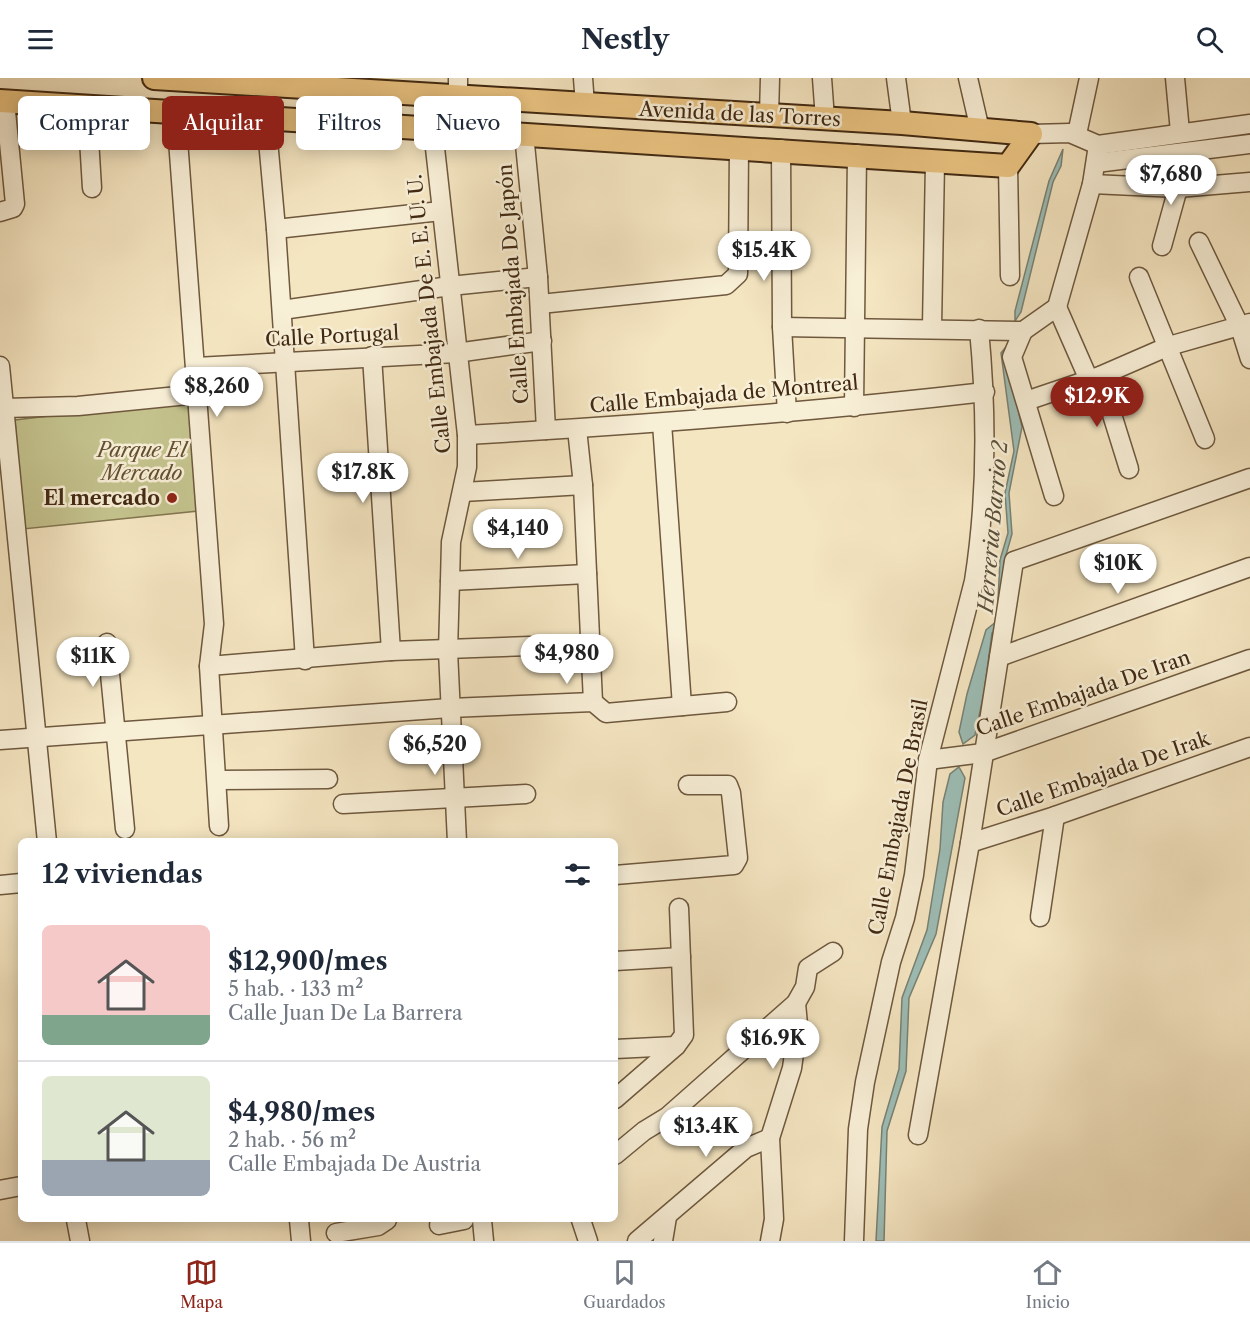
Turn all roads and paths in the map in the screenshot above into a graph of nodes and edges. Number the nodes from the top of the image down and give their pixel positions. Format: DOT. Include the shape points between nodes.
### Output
graph roads {
  1 [pos="154,78"];
  2 [pos="168,78"];
  3 [pos="582,78"];
  4 [pos="770,78"];
  5 [pos="822,78"];
  6 [pos="896,78"];
  7 [pos="968,78"];
  8 [pos="1089,78"];
  9 [pos="1175,78"];
  10 [pos="264,82"];
  11 [pos="458,87"];
  12 [pos="481,96"];
  13 [pos="3,101"];
  14 [pos="521,101"];
  15 [pos="18,102"];
  16 [pos="585,105"];
  17 [pos="769,115"];
  18 [pos="284,119"];
  19 [pos="825,119"];
  20 [pos="902,123"];
  21 [pos="1250,124"];
  22 [pos="414,129"];
  23 [pos="980,130"];
  24 [pos="1180,132"];
  25 [pos="521,134"];
  26 [pos="524,134"];
  27 [pos="1077,134"];
  28 [pos="1031,135"];
  29 [pos="1250,144"];
  30 [pos="739,147"];
  31 [pos="781,149"];
  32 [pos="90,150"];
  33 [pos="179,150"];
  34 [pos="269,150"];
  35 [pos="435,150"];
  36 [pos="857,154"];
  37 [pos="1097,154"];
  38 [pos="935,162"];
  39 [pos="1008,166"];
  40 [pos="1250,182"];
  41 [pos="1092,184"];
  42 [pos="92,188"];
  43 [pos="1178,188"];
  44 [pos="441,211"];
  45 [pos="0,212"];
  46 [pos="276,229"];
  47 [pos="1199,242"];
  48 [pos="1162,246"];
  49 [pos="1010,276"];
  50 [pos="538,277"];
  51 [pos="1139,278"];
  52 [pos="450,286"];
  53 [pos="540,304"];
  54 [pos="1057,307"];
  55 [pos="282,310"];
  56 [pos="1245,325"];
  57 [pos="782,327"];
  58 [pos="855,327"];
  59 [pos="932,327"];
  60 [pos="979,329"];
  61 [pos="1014,331"];
  62 [pos="542,341"];
  63 [pos="1169,346"];
  64 [pos="456,353"];
  65 [pos="372,356"];
  66 [pos="1250,359"];
  67 [pos="283,360"];
  68 [pos="0,366"];
  69 [pos="196,367"];
  70 [pos="1095,378"];
  71 [pos="985,392"];
  72 [pos="198,394"];
  73 [pos="1026,401"];
  74 [pos="854,407"];
  75 [pos="5,408"];
  76 [pos="787,413"];
  77 [pos="662,423"];
  78 [pos="577,429"];
  79 [pos="546,430"];
  80 [pos="467,435"];
  81 [pos="1205,439"];
  82 [pos="1128,469"];
  83 [pos="1250,478"];
  84 [pos="583,485"];
  85 [pos="6,491"];
  86 [pos="463,492"];
  87 [pos="1054,496"];
  88 [pos="1250,567"];
  89 [pos="587,574"];
  90 [pos="450,581"];
  91 [pos="107,643"];
  92 [pos="530,646"];
  93 [pos="391,651"];
  94 [pos="448,651"];
  95 [pos="999,657"];
  96 [pos="1250,659"];
  97 [pos="305,660"];
  98 [pos="209,666"];
  99 [pos="593,702"];
  100 [pos="727,702"];
  101 [pos="682,706"];
  102 [pos="450,708"];
  103 [pos="213,724"];
  104 [pos="114,730"];
  105 [pos="37,737"];
  106 [pos="0,740"];
  107 [pos="1250,747"];
  108 [pos="983,753"];
  109 [pos="928,760"];
  110 [pos="328,779"];
  111 [pos="218,780"];
  112 [pos="688,785"];
  113 [pos="526,794"];
  114 [pos="454,798"];
  115 [pos="343,804"];
  116 [pos="1055,816"];
  117 [pos="219,826"];
  118 [pos="125,829"];
  119 [pos="46,838"];
  120 [pos="457,838"];
  121 [pos="970,843"];
  122 [pos="618,875"];
  123 [pos="18,883"];
  124 [pos="0,885"];
  125 [pos="679,908"];
  126 [pos="1040,917"];
  127 [pos="833,952"];
  128 [pos="681,957"];
  129 [pos="618,961"];
  130 [pos="796,1004"];
  131 [pos="676,1046"];
  132 [pos="618,1049"];
  133 [pos="618,1097"];
  134 [pos="918,1135"];
  135 [pos="770,1138"];
  136 [pos="618,1153"];
  137 [pos="18,1187"];
  138 [pos="0,1190"];
  139 [pos="667,1217"];
  140 [pos="80,1222"];
  141 [pos="299,1222"];
  142 [pos="384,1222"];
  143 [pos="458,1222"];
  144 [pos="482,1222"];
  145 [pos="582,1222"];
  146 [pos="439,1228"];
  147 [pos="336,1233"];
  148 [pos="80,1241"];
  149 [pos="301,1241"];
  150 [pos="484,1241"];
  151 [pos="588,1241"];
  152 [pos="637,1241"];
  153 [pos="663,1241"];
  154 [pos="770,1241"];
  155 [pos="854,1241"];
  1 -- 2 [label="main road, Avenida de las Torres"];
  2 -- 10 [label="main road, Avenida de las Torres"];
  3 -- 16 [label="street"];
  4 -- 17 [label="street"];
  5 -- 19 [label="street"];
  6 -- 20 [label="street"];
  7 -- 23 [label="street"];
  8 -- 27 [label="street"];
  9 -- 24 [label="street"];
  10 -- 11 [label="main road, Avenida de las Torres"];
  11 -- 12 [label="main road, Avenida de las Torres"];
  13 -- 15 [label="main road"];
  13 -- 45 [label="street" via="15,204"];
  14 -- 16 [label="main road, Avenida de las Torres"];
  16 -- 17 [label="main road, Avenida de las Torres"];
  17 -- 19 [label="main road, Avenida de las Torres"];
  18 -- 22 [label="main road"];
  19 -- 20 [label="main road, Avenida de las Torres"];
  20 -- 23 [label="main road, Avenida de las Torres"];
  21 -- 24 [label="street"];
  23 -- 28 [label="main road, Avenida de las Torres"];
  24 -- 37 [label="street"];
  25 -- 26 [label="main road"];
  26 -- 30 [label="main road"];
  26 -- 50 [label="street, Calle Embajada De Japón"];
  27 -- 28 [label="street, Avenida de las Torres"];
  27 -- 37 [label="street, Avenida de las Torres"];
  28 -- 39 [label="main road"];
  29 -- 37 [label="street"];
  30 -- 31 [label="main road"];
  30 -- 53 [label="street" via="738,274 734,280 726,285"];
  31 -- 36 [label="main road"];
  31 -- 57 [label="street"];
  32 -- 42 [label="street"];
  33 -- 69 [label="street"];
  34 -- 46 [label="street"];
  35 -- 44 [label="street, Calle Embajada De E. E. U. U."];
  36 -- 38 [label="main road"];
  36 -- 58 [label="street"];
  37 -- 41 [label="street"];
  38 -- 39 [label="main road"];
  38 -- 59 [label="street"];
  39 -- 49 [label="street"];
  40 -- 43 [label="street"];
  41 -- 43 [label="street"];
  41 -- 54 [label="street"];
  43 -- 48 [label="street"];
  44 -- 46 [label="street"];
  44 -- 52 [label="street, Calle Embajada De E. E. U. U."];
  46 -- 55 [label="street"];
  47 -- 56 [label="street"];
  50 -- 52 [label="street"];
  50 -- 53 [label="street, Calle Embajada De Japón"];
  51 -- 63 [label="street"];
  52 -- 55 [label="street"];
  52 -- 64 [label="street, Calle Embajada De E. E. U. U."];
  53 -- 62 [label="street, Calle Embajada De Japón"];
  54 -- 61 [label="street"];
  54 -- 70 [label="street"];
  55 -- 67 [label="street"];
  56 -- 63 [label="street"];
  56 -- 66 [label="street"];
  57 -- 58 [label="street"];
  57 -- 76 [label="street"];
  58 -- 59 [label="street"];
  58 -- 74 [label="street"];
  59 -- 60 [label="street"];
  60 -- 61 [label="street"];
  60 -- 71 [label="street, Calle Embajada De Brasil"];
  61 -- 73 [label="street" via="1012,357"];
  62 -- 64 [label="street, Calle Portugal"];
  62 -- 79 [label="street, Calle Embajada De Japón"];
  63 -- 70 [label="street"];
  63 -- 81 [label="street"];
  64 -- 65 [label="street, Calle Portugal"];
  64 -- 80 [label="street, Calle Embajada De E. E. U. U."];
  65 -- 67 [label="street, Calle Portugal"];
  65 -- 93 [label="street"];
  67 -- 69 [label="street, Calle Portugal"];
  67 -- 97 [label="street"];
  68 -- 75 [label="street"];
  69 -- 72 [label="street"];
  70 -- 73 [label="street"];
  70 -- 82 [label="street"];
  71 -- 74 [label="street, Calle Embajada de Montreal"];
  71 -- 109 [label="street, Calle Embajada De Brasil" via="979,552"];
  72 -- 75 [label="street"];
  72 -- 98 [label="street" via="214,624"];
  73 -- 87 [label="street"];
  74 -- 76 [label="street, Calle Embajada de Montreal"];
  75 -- 85 [label="street"];
  76 -- 77 [label="street, Calle Embajada de Montreal"];
  77 -- 78 [label="street, Calle Embajada de Montreal"];
  77 -- 101 [label="street"];
  78 -- 79 [label="street, Calle Embajada de Montreal"];
  78 -- 84 [label="street"];
  79 -- 80 [label="street, Calle Embajada de Montreal"];
  80 -- 86 [label="street, Calle Embajada De E. E. U. U."];
  83 -- 95 [label="street" via="1014,561"];
  84 -- 86 [label="street"];
  84 -- 89 [label="street"];
  85 -- 105 [label="street"];
  86 -- 90 [label="street, Calle Embajada De E. E. U. U." via="452,542"];
  88 -- 95 [label="street"];
  89 -- 90 [label="street"];
  89 -- 99 [label="street"];
  90 -- 94 [label="street, Calle Embajada De E. E. U. U."];
  91 -- 104 [label="street"];
  92 -- 94 [label="street"];
  93 -- 94 [label="street"];
  93 -- 97 [label="street"];
  94 -- 102 [label="street, Calle Embajada De E. E. U. U."];
  95 -- 108 [label="street"];
  96 -- 108 [label="street, Calle Embajada De Iran"];
  97 -- 98 [label="street"];
  98 -- 103 [label="street"];
  99 -- 101 [label="street" via="606,713"];
  99 -- 102 [label="street"];
  100 -- 101 [label="street"];
  102 -- 103 [label="street"];
  102 -- 114 [label="street, Calle Embajada De E. E. U. U."];
  103 -- 104 [label="street"];
  103 -- 111 [label="street"];
  104 -- 105 [label="street"];
  104 -- 118 [label="street"];
  105 -- 106 [label="street"];
  105 -- 119 [label="street"];
  107 -- 116 [label="street, Calle Embajada De Irak"];
  108 -- 109 [label="street, Calle Embajada De Iran"];
  108 -- 121 [label="street"];
  109 -- 155 [label="street, Calle Embajada De Brasil" via="906,918 891,962 865,1082 858,1129"];
  110 -- 111 [label="street"];
  111 -- 117 [label="street"];
  112 -- 122 [label="street" via="728,785 738,858 734,865"];
  113 -- 114 [label="street"];
  114 -- 115 [label="street"];
  114 -- 120 [label="street, Calle Embajada De E. E. U. U."];
  116 -- 121 [label="street, Calle Embajada De Irak"];
  116 -- 126 [label="street"];
  121 -- 134 [label="street"];
  123 -- 124 [label="street"];
  125 -- 128 [label="street"];
  127 -- 130 [label="street" via="808,968 805,987"];
  128 -- 129 [label="street"];
  128 -- 131 [label="street" via="684,1035"];
  130 -- 135 [label="street" via="798,1025 792,1068"];
  130 -- 136 [label="street" via="668,1117"];
  131 -- 132 [label="street"];
  131 -- 133 [label="street"];
  135 -- 139 [label="street" via="746,1148"];
  135 -- 154 [label="street" via="774,1219"];
  137 -- 138 [label="street"];
  139 -- 152 [label="street"];
  139 -- 153 [label="street"];
  140 -- 148 [label="street"];
  141 -- 149 [label="street"];
  142 -- 147 [label="street"];
  143 -- 146 [label="street"];
  144 -- 150 [label="street"];
  145 -- 151 [label="street"];
}
